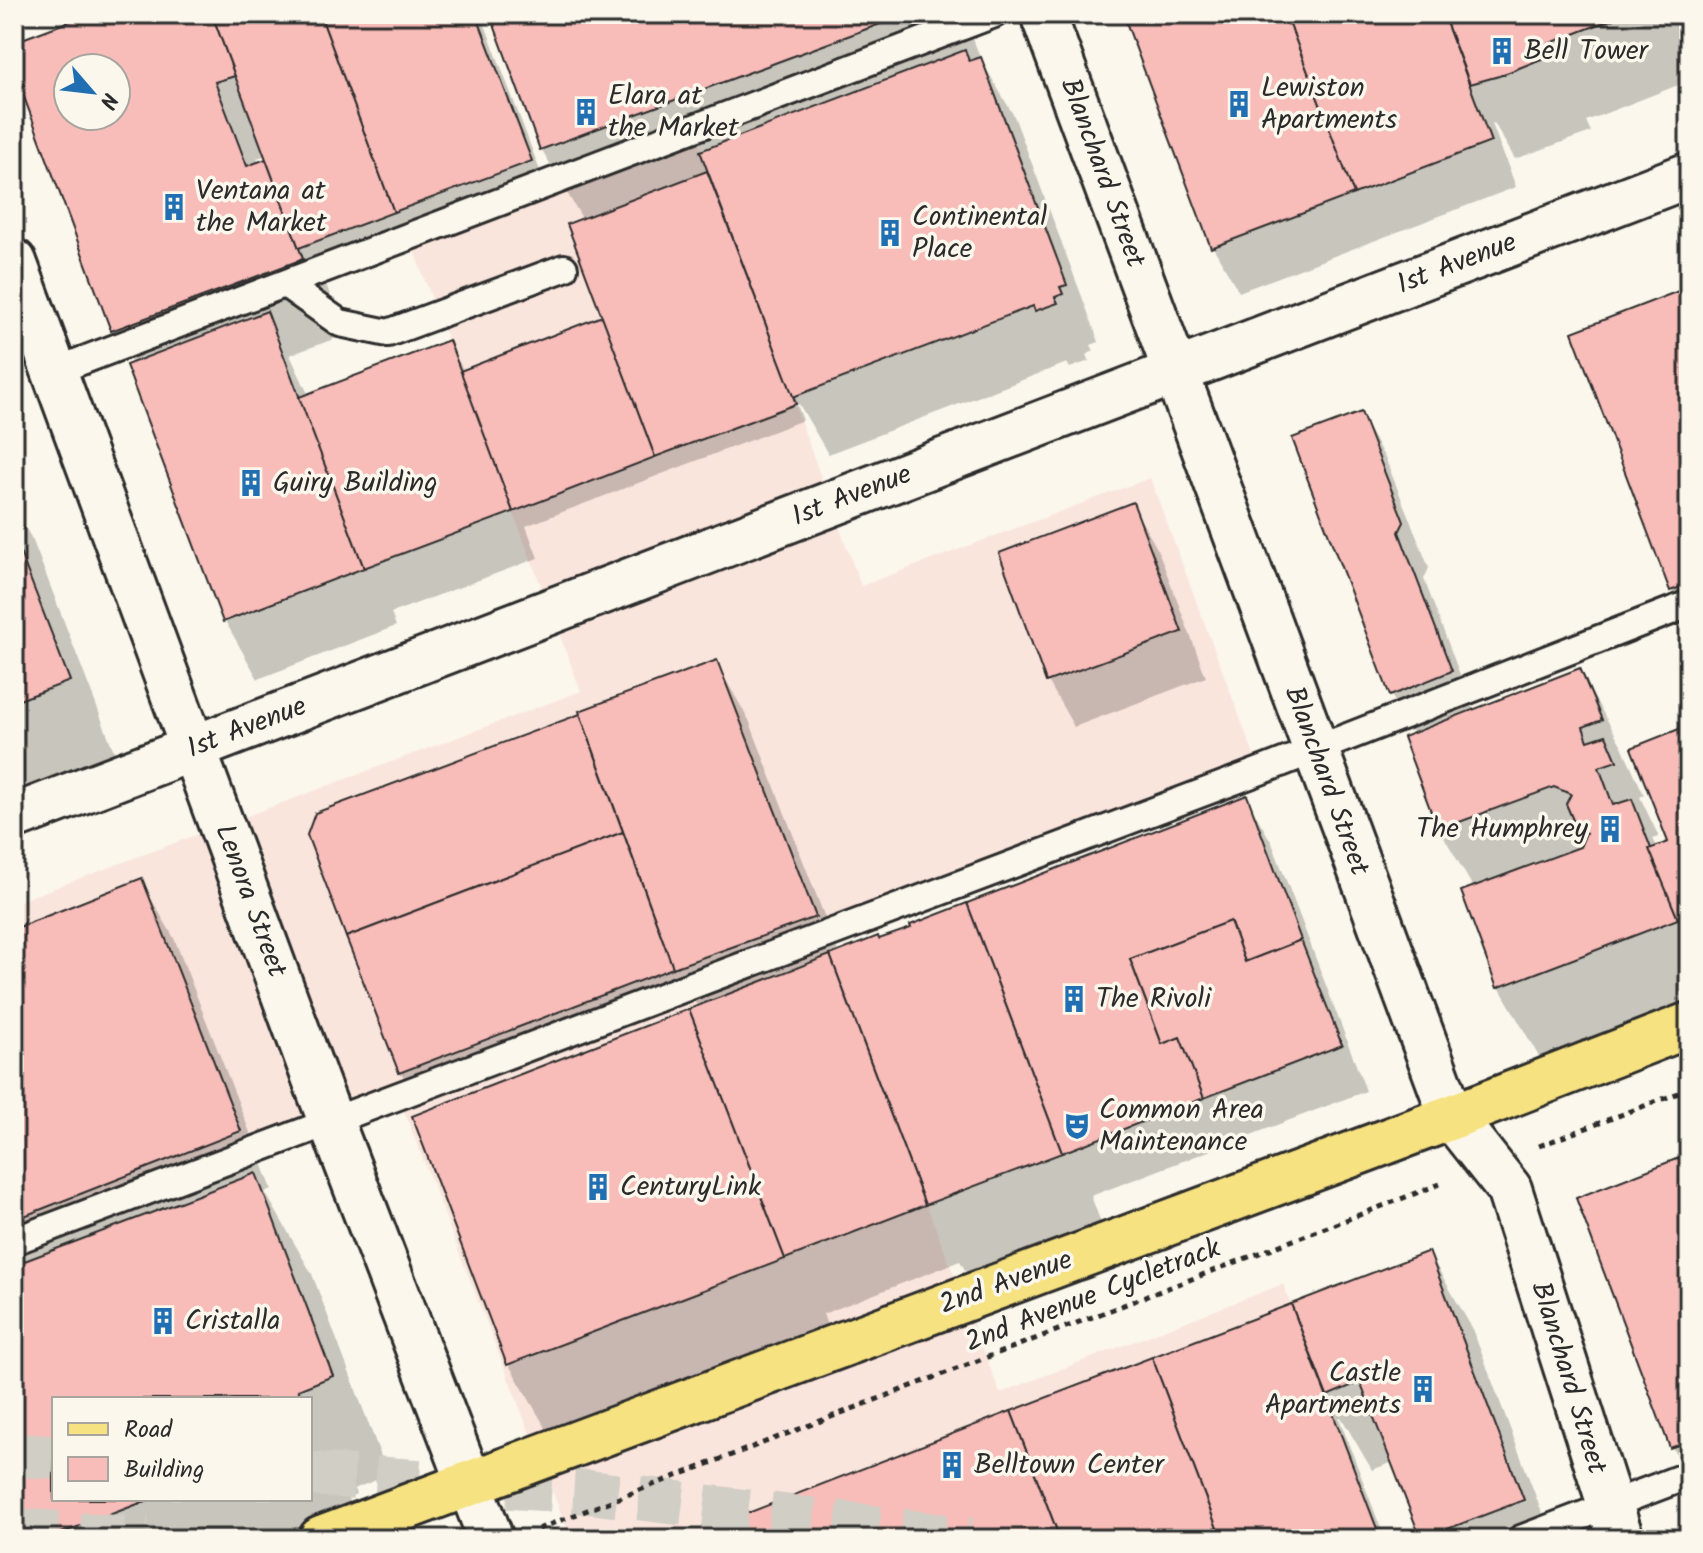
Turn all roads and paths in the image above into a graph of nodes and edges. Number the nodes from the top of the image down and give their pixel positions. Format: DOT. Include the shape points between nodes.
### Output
graph roads {
  1 [pos="994,14"];
  2 [pos="1043,14"];
  3 [pos="1689,175"];
  4 [pos="14,262"];
  5 [pos="564,268"];
  6 [pos="285,284"];
  7 [pos="55,371"];
  8 [pos="1175,371"];
  9 [pos="1689,604"];
  10 [pos="194,748"];
  11 [pos="1314,751"];
  12 [pos="14,817"];
  13 [pos="1689,1025"];
  14 [pos="1689,1089"];
  15 [pos="1452,1117"];
  16 [pos="331,1120"];
  17 [pos="1488,1165"];
  18 [pos="14,1241"];
  19 [pos="1689,1475"];
  20 [pos="470,1482"];
  21 [pos="1614,1523"];
  22 [pos="534,1531"];
  23 [pos="321,1539"];
  24 [pos="491,1539"];
  25 [pos="1521,1539"];
  1 -- 6 [label="lane"];
  2 -- 8 [label="street, Blanchard Street"];
  3 -- 8 [label="street, 1st Avenue"];
  4 -- 7 [label="street, Lenora Street"];
  5 -- 6 [label="lane" via="388,333 340,323"];
  6 -- 7 [label="lane"];
  7 -- 10 [label="street, Lenora Street"];
  8 -- 10 [label="street, 1st Avenue"];
  8 -- 11 [label="street, Blanchard Street"];
  9 -- 11 [label="lane"];
  10 -- 12 [label="street, 1st Avenue"];
  10 -- 16 [label="street, Lenora Street"];
  11 -- 15 [label="street, Blanchard Street"];
  11 -- 16 [label="lane"];
  13 -- 15 [label="main road, 2nd Avenue"];
  14 -- 17 [label="path, 2nd Avenue Cycletrack"];
  15 -- 17 [label="street, Blanchard Street"];
  15 -- 20 [label="main road, 2nd Avenue"];
  16 -- 18 [label="lane"];
  16 -- 20 [label="street, Lenora Street"];
  17 -- 21 [label="street, Blanchard Street" via="1509,1189"];
  17 -- 22 [label="path, 2nd Avenue Cycletrack"];
  19 -- 21 [label="lane"];
  20 -- 23 [label="main road, 2nd Avenue"];
  20 -- 24 [label="street, Lenora Street"];
  21 -- 25 [label="lane"];
}
